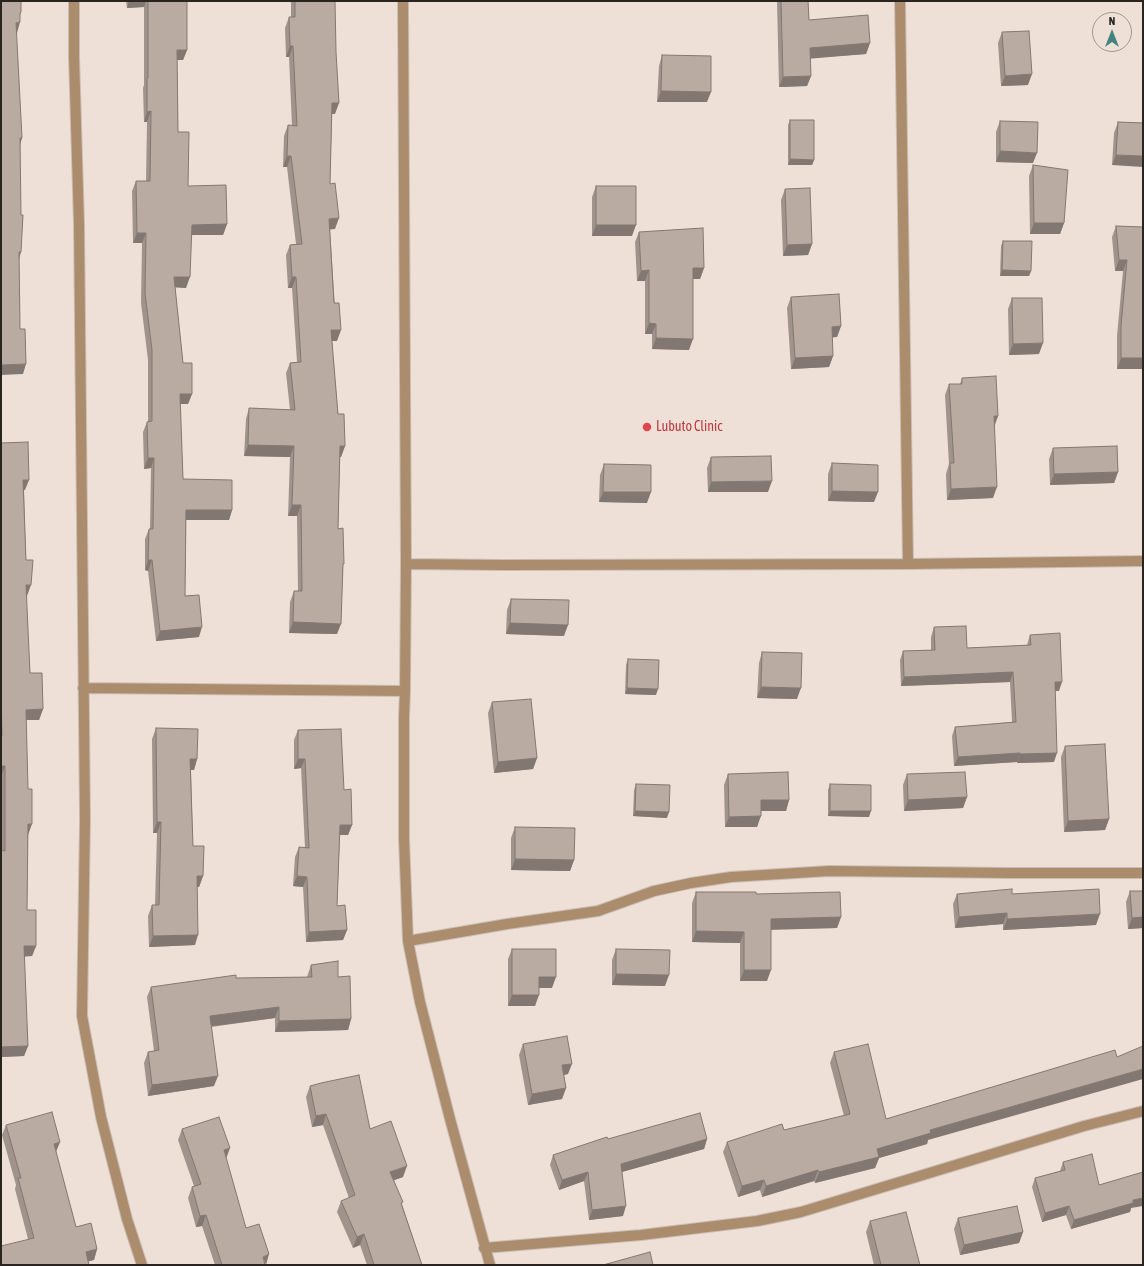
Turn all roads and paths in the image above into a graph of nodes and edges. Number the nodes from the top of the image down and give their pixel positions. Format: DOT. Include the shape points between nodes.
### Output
graph roads {
  1 [pos="74,1"];
  2 [pos="403,1"];
  3 [pos="900,1"];
  4 [pos="1143,561"];
  5 [pos="406,564"];
  6 [pos="908,564"];
  7 [pos="83,688"];
  8 [pos="405,691"];
  9 [pos="1143,873"];
  10 [pos="408,941"];
  11 [pos="1143,1111"];
  12 [pos="484,1248"];
  13 [pos="142,1265"];
  14 [pos="490,1265"];
  1 -- 7 [label="street" via="79,224"];
  2 -- 5 [label="street"];
  3 -- 6 [label="street"];
  4 -- 6 [label="street"];
  5 -- 6 [label="street"];
  5 -- 8 [label="street"];
  7 -- 8 [label="street"];
  7 -- 13 [label="street" via="85,820 82,1016 101,1117 127,1219"];
  8 -- 10 [label="street" via="404,839"];
  9 -- 10 [label="street" via="829,871 731,877 691,882 654,891 598,911"];
  10 -- 12 [label="street" via="420,1002"];
  11 -- 12 [label="street" via="801,1212 641,1234"];
  12 -- 14 [label="street"];
}
